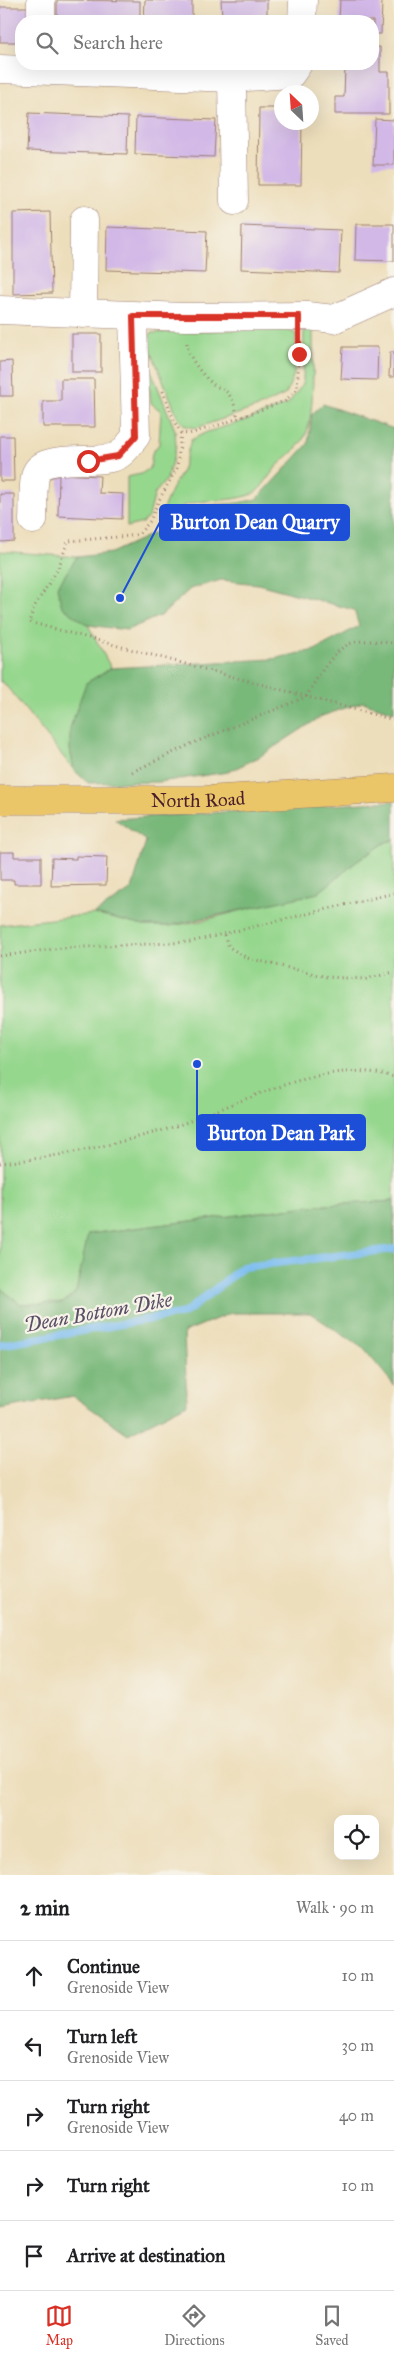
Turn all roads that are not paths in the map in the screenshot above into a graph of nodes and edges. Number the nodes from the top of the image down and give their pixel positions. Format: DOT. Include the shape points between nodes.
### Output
graph roads {
  1 [pos="303,0"];
  2 [pos="302,15"];
  3 [pos="15,68"];
  4 [pos="0,69"];
  5 [pos="94,70"];
  6 [pos="294,70"];
  7 [pos="232,78"];
  8 [pos="234,201"];
  9 [pos="84,220"];
  10 [pos="394,292"];
  11 [pos="0,310"];
  12 [pos="84,314"];
  13 [pos="133,316"];
  14 [pos="33,520"];
  15 [pos="394,788"];
  16 [pos="0,800"];
  1 -- 2 [label="street"];
  3 -- 4 [label="street"];
  5 -- 7 [label="street"];
  6 -- 7 [label="street" via="291,74"];
  7 -- 8 [label="street"];
  9 -- 12 [label="street"];
  10 -- 13 [label="street" via="334,319"];
  11 -- 12 [label="street"];
  12 -- 13 [label="street"];
  13 -- 14 [label="street" via="136,436 118,456 53,462 40,468 36,474"];
  15 -- 16 [label="main road, North Road" via="206,800"];
}
